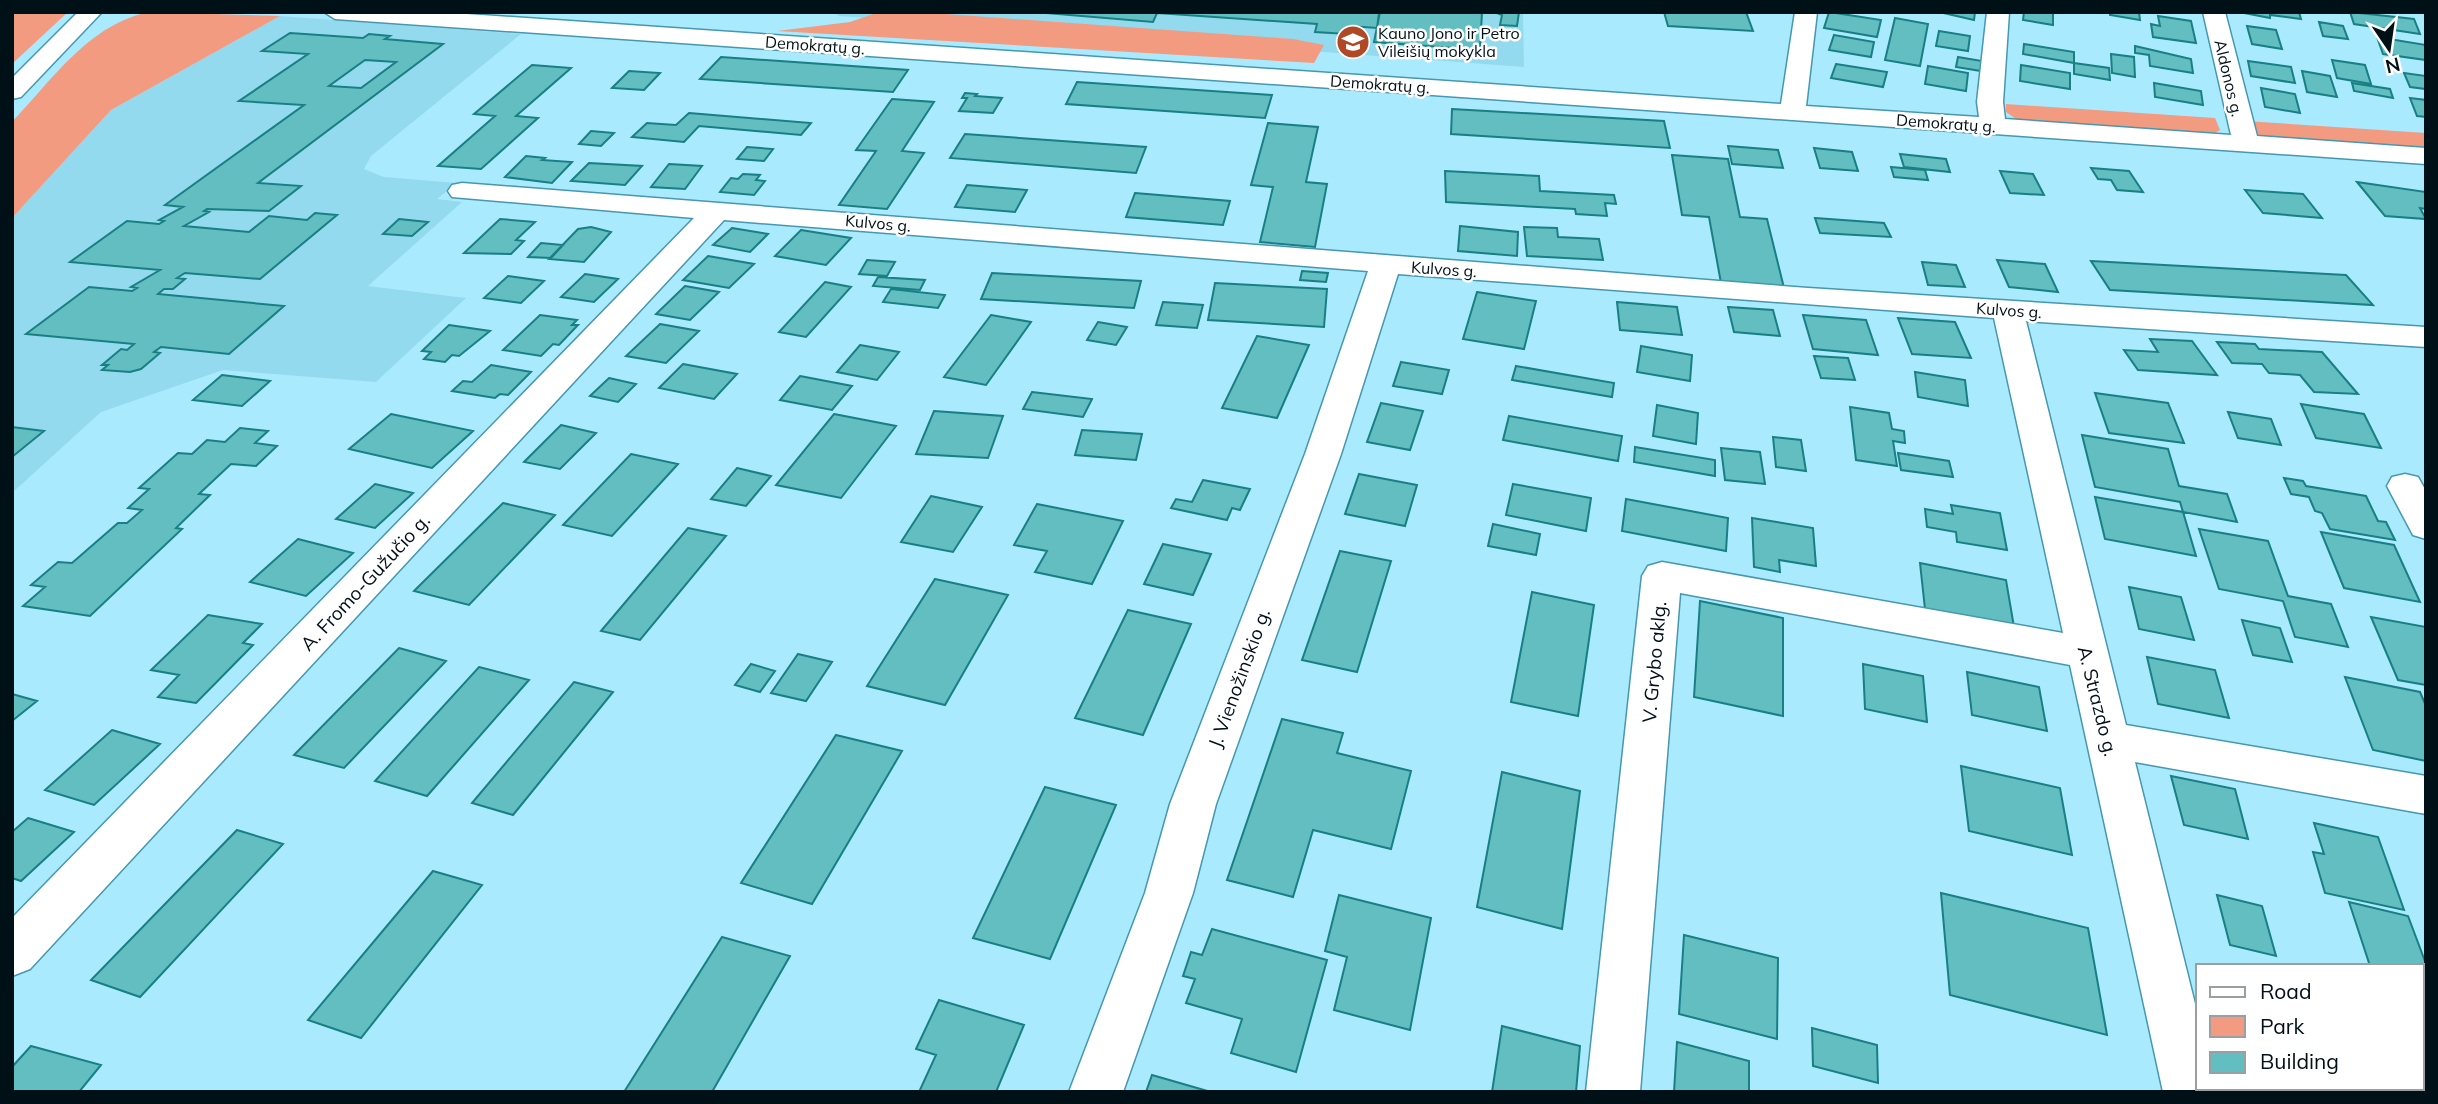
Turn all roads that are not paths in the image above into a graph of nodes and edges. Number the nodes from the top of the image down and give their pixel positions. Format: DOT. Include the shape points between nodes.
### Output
graph roads {
  1 [pos="91,12"];
  2 [pos="335,12"];
  3 [pos="1806,12"];
  4 [pos="1998,12"];
  5 [pos="2214,12"];
  6 [pos="12,92"];
  7 [pos="1792,113"];
  8 [pos="1993,127"];
  9 [pos="2246,144"];
  10 [pos="2426,156"];
  11 [pos="462,191"];
  12 [pos="717,211"];
  13 [pos="1386,264"];
  14 [pos="2008,310"];
  15 [pos="2426,337"];
  16 [pos="2404,486"];
  17 [pos="2426,526"];
  18 [pos="2085,652"];
  19 [pos="2107,739"];
  20 [pos="2426,795"];
  21 [pos="12,953"];
  22 [pos="1096,1092"];
  23 [pos="1613,1092"];
  24 [pos="2190,1092"];
  1 -- 6 [label="street"];
  2 -- 7 [label="street, Demokratų g."];
  3 -- 7 [label="street"];
  4 -- 8 [label="street" via="1990,102"];
  5 -- 9 [label="street, Aldonos g."];
  7 -- 8 [label="street, Demokratų g."];
  8 -- 9 [label="street, Demokratų g."];
  9 -- 10 [label="street, Demokratų g."];
  11 -- 12 [label="street, Kulvos g."];
  12 -- 13 [label="street, Kulvos g."];
  12 -- 21 [label="street, A. Fromo-Gužučio g."];
  13 -- 14 [label="street, Kulvos g."];
  13 -- 22 [label="street, J. Vienožinskio g." via="1323,454 1193,804 1169,893"];
  14 -- 15 [label="street, Kulvos g."];
  14 -- 18 [label="street, A. Strazdo g."];
  16 -- 17 [label="street"];
  18 -- 19 [label="street, A. Strazdo g."];
  18 -- 23 [label="street, V. Grybo aklg." via="1662,576"];
  19 -- 20 [label="street"];
  19 -- 24 [label="street, A. Strazdo g."];
}
